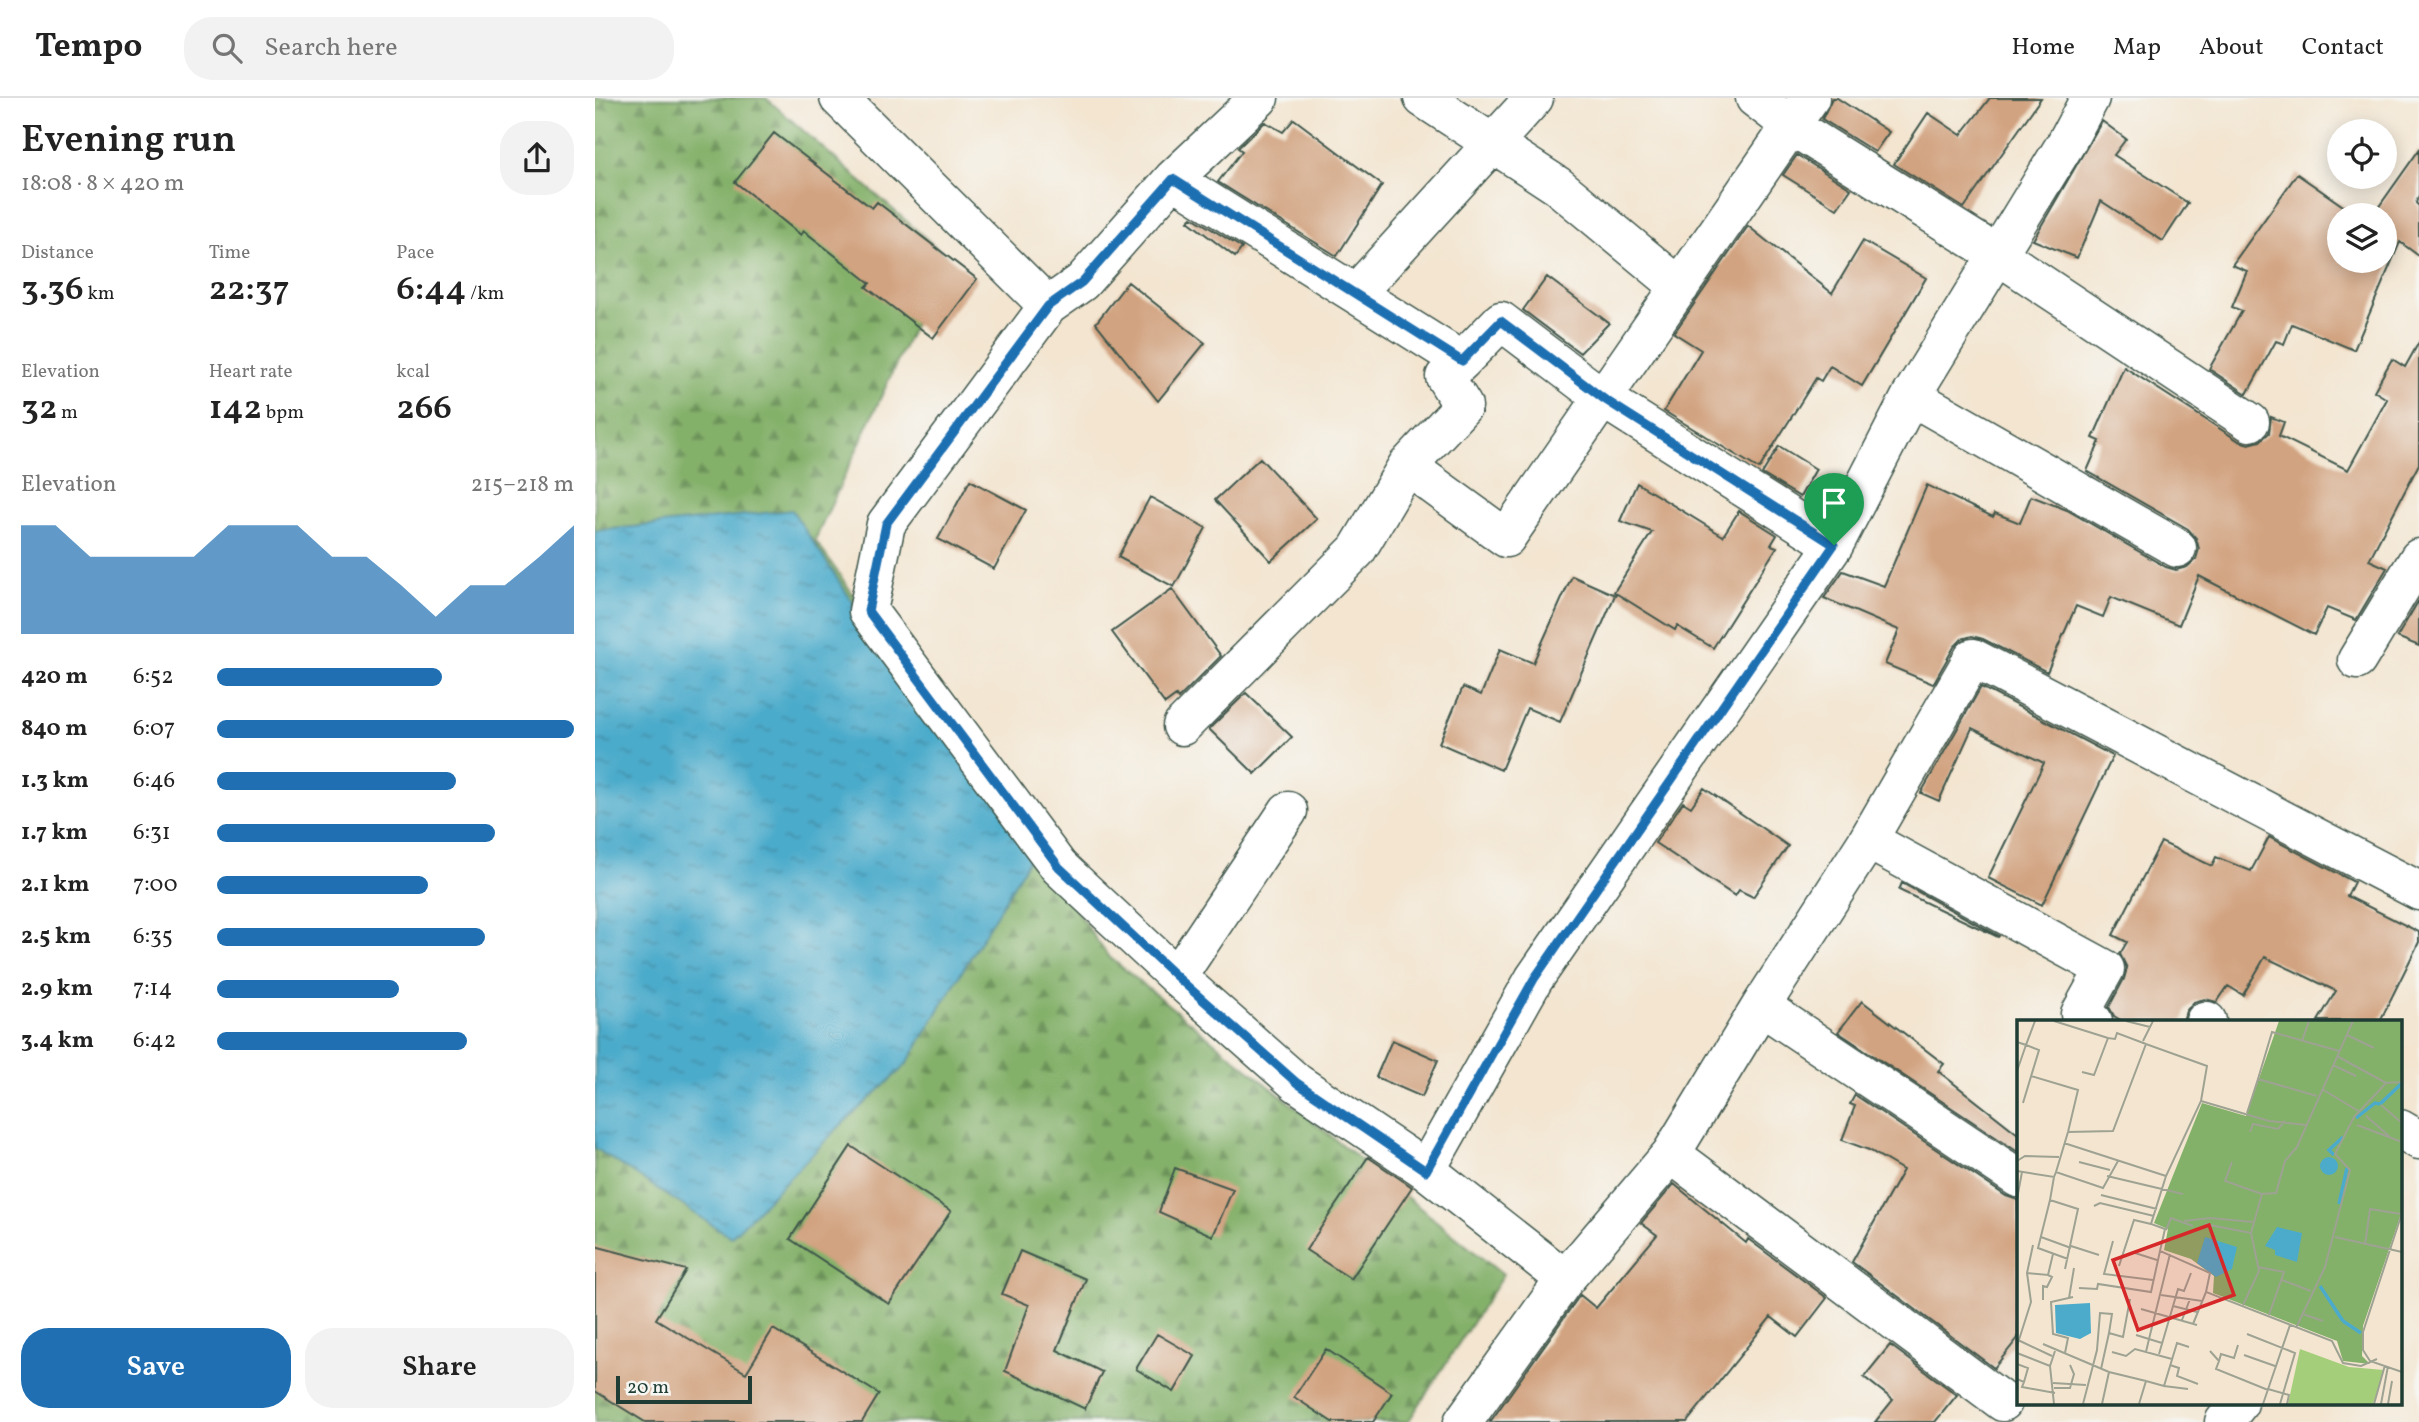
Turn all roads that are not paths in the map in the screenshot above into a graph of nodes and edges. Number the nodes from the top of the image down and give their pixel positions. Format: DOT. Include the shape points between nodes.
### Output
graph roads {
  1 [pos="839,98"];
  2 [pos="1259,98"];
  3 [pos="1423,98"];
  4 [pos="1534,98"];
  5 [pos="1755,98"];
  6 [pos="2090,98"];
  7 [pos="1800,111"];
  8 [pos="1494,145"];
  9 [pos="1173,179"];
  10 [pos="1998,255"];
  11 [pos="1680,287"];
  12 [pos="1356,293"];
  13 [pos="1048,306"];
  14 [pos="1462,361"];
  15 [pos="1911,396"];
  16 [pos="1604,399"];
  17 [pos="2250,422"];
  18 [pos="1406,466"];
  19 [pos="1834,545"];
  20 [pos="2177,548"];
  21 [pos="2419,558"];
  22 [pos="2357,660"];
  23 [pos="1182,726"];
  24 [pos="1288,811"];
  25 [pos="1868,841"];
  26 [pos="2419,891"];
  27 [pos="1177,977"];
  28 [pos="1761,1006"];
  29 [pos="2091,1020"];
  30 [pos="2401,1130"];
  31 [pos="2419,1140"];
  32 [pos="1671,1154"];
  33 [pos="1426,1171"];
  34 [pos="2017,1177"];
  35 [pos="1565,1279"];
  36 [pos="2003,1402"];
  37 [pos="2238,1404"];
  38 [pos="1463,1422"];
  39 [pos="2224,1422"];
  1 -- 13 [label="street"];
  2 -- 9 [label="street"];
  3 -- 8 [label="street"];
  4 -- 8 [label="street"];
  5 -- 7 [label="street"];
  6 -- 10 [label="street"];
  7 -- 10 [label="street"];
  7 -- 11 [label="street"];
  8 -- 11 [label="street" via="1558,186"];
  8 -- 12 [label="street"];
  9 -- 12 [label="street"];
  9 -- 13 [label="street" via="1082,282"];
  10 -- 15 [label="street"];
  10 -- 17 [label="street"];
  11 -- 16 [label="street"];
  12 -- 14 [label="street"];
  13 -- 27 [label="street" via="886,524 868,611 1059,867"];
  14 -- 16 [label="street" via="1501,321"];
  14 -- 18 [label="street" via="1445,377 1464,406"];
  15 -- 19 [label="street"];
  15 -- 20 [label="street"];
  16 -- 18 [label="street" via="1506,538"];
  16 -- 19 [label="street"];
  18 -- 23 [label="street" via="1357,550"];
  19 -- 33 [label="street" via="1534,979"];
  21 -- 22 [label="street"];
  24 -- 27 [label="street"];
  25 -- 26 [label="street" via="1973,658"];
  25 -- 28 [label="street"];
  25 -- 29 [label="street" via="2105,969 2080,1014"];
  27 -- 33 [label="street" via="1297,1083"];
  28 -- 32 [label="street"];
  28 -- 34 [label="street"];
  30 -- 31 [label="street"];
  32 -- 35 [label="street"];
  32 -- 36 [label="street"];
  33 -- 35 [label="street"];
  35 -- 38 [label="street"];
  37 -- 39 [label="street"];
}
